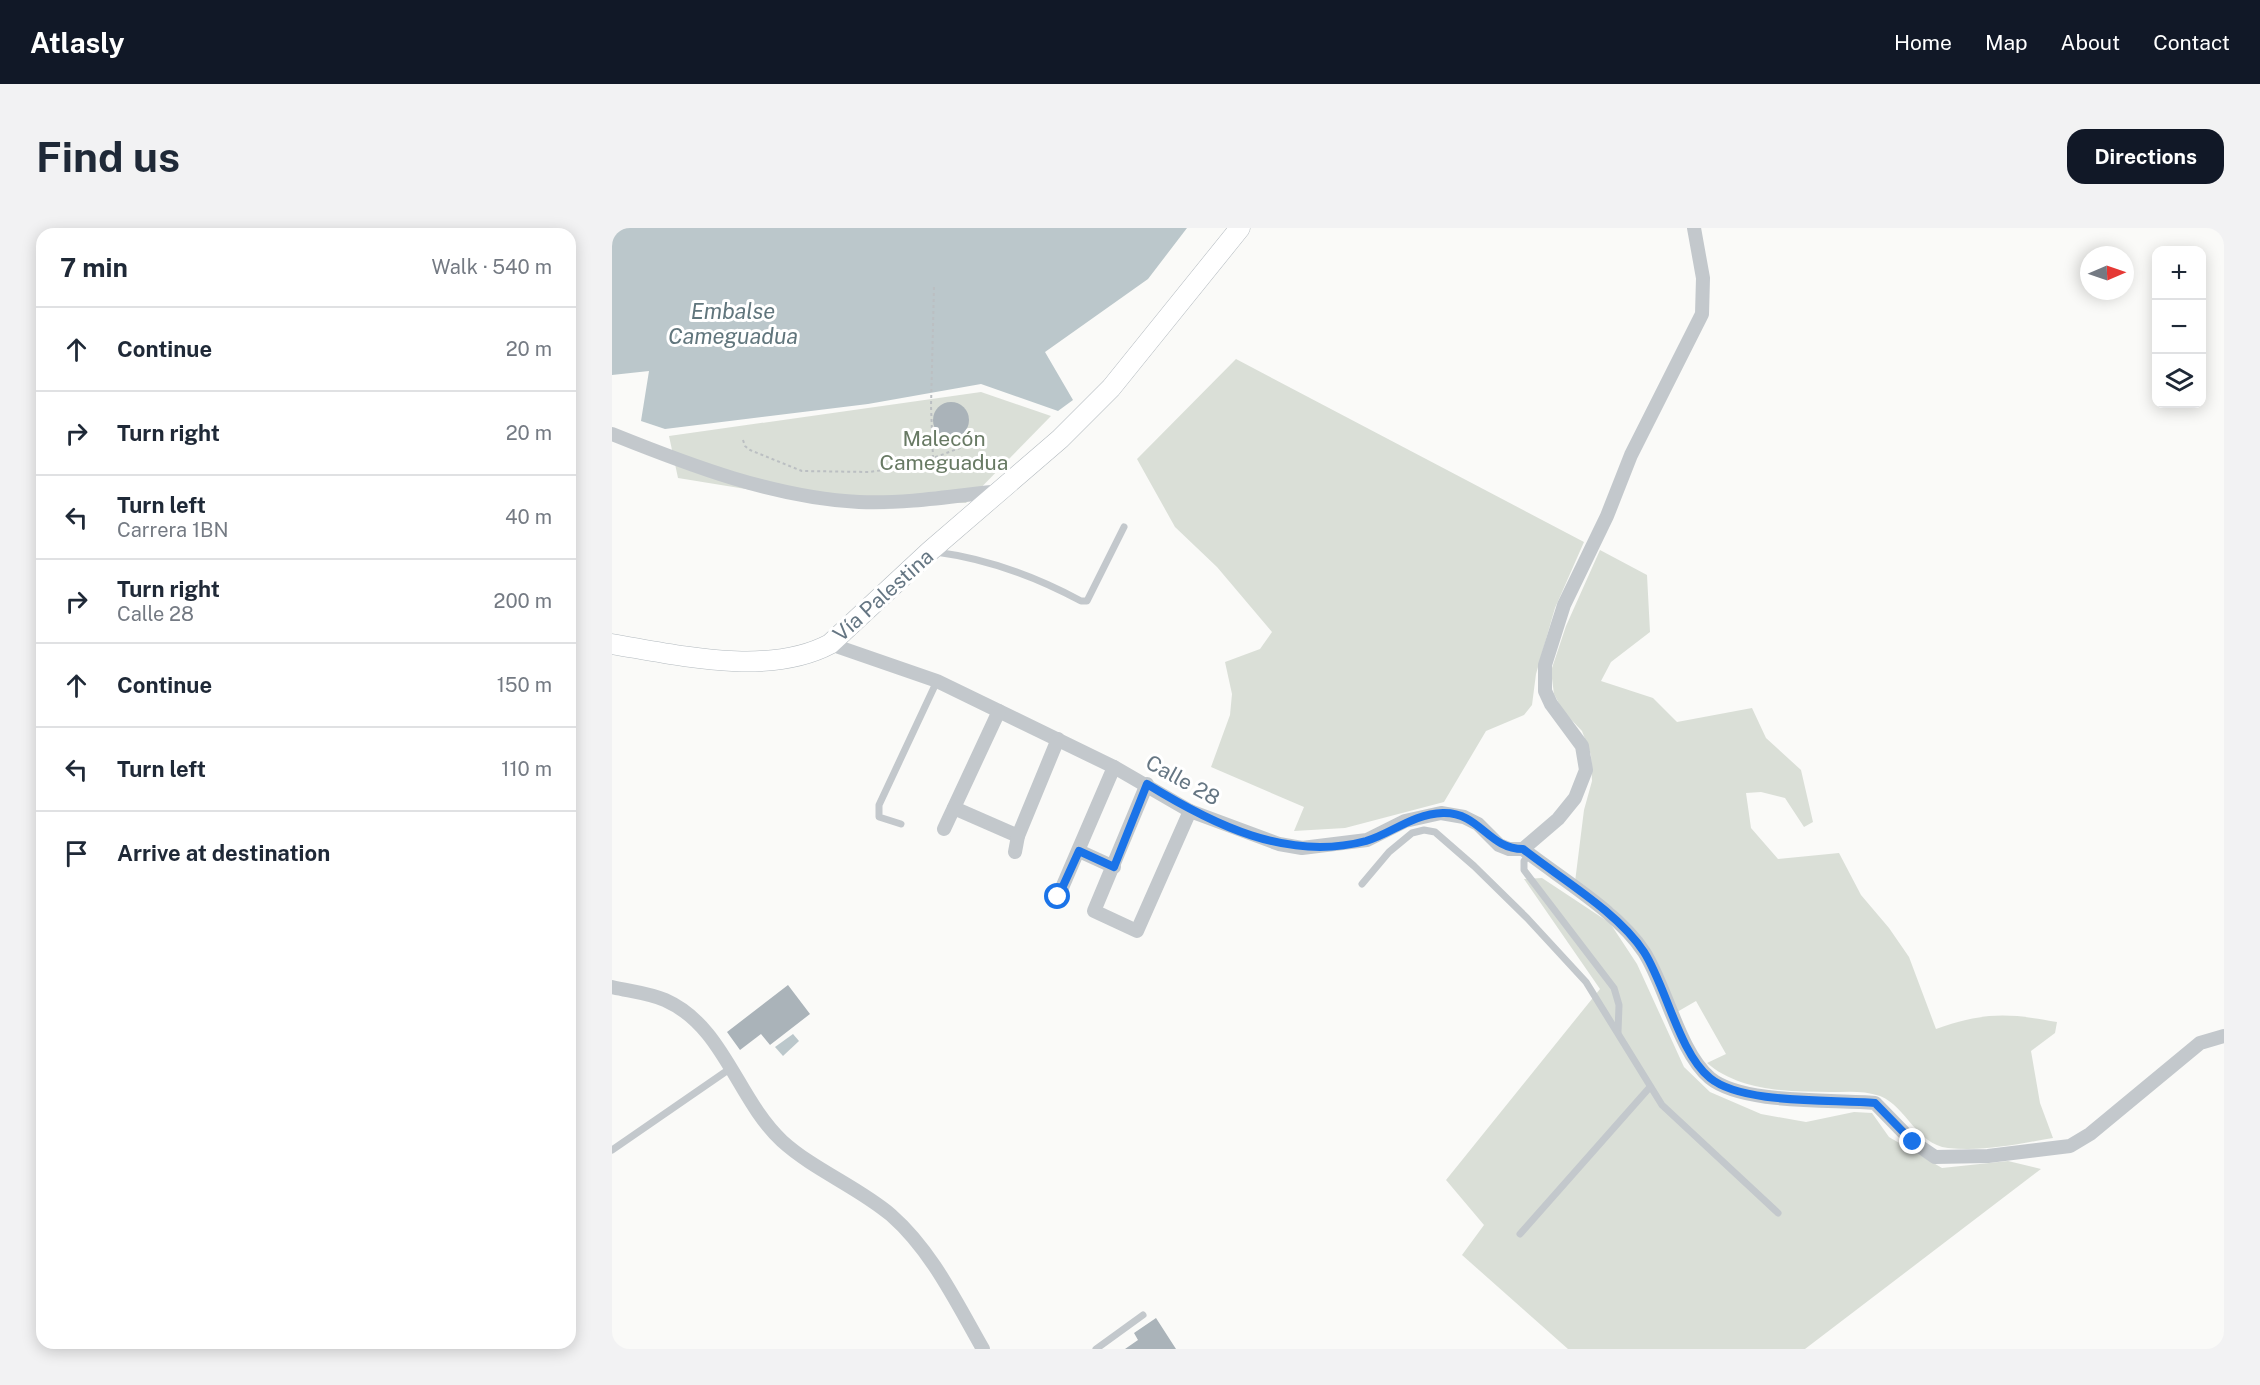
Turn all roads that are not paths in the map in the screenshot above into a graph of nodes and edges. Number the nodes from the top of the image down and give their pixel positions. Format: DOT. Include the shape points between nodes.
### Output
graph roads {
  1 [pos="1240,228"];
  2 [pos="1694,228"];
  3 [pos="612,434"];
  4 [pos="1000,491"];
  5 [pos="1124,527"];
  6 [pos="930,551"];
  7 [pos="612,644"];
  8 [pos="830,644"];
  9 [pos="937,681"];
  10 [pos="999,711"];
  11 [pos="1058,739"];
  12 [pos="1114,767"];
  13 [pos="1147,784"];
  14 [pos="954,808"];
  15 [pos="1190,811"];
  16 [pos="901,824"];
  17 [pos="944,829"];
  18 [pos="1018,836"];
  19 [pos="1079,851"];
  20 [pos="1015,852"];
  21 [pos="1526,852"];
  22 [pos="1114,867"];
  23 [pos="1362,884"];
  24 [pos="1058,897"];
  25 [pos="612,987"];
  26 [pos="1618,1033"];
  27 [pos="2224,1036"];
  28 [pos="731,1068"];
  29 [pos="1650,1086"];
  30 [pos="612,1150"];
  31 [pos="1778,1213"];
  32 [pos="1520,1234"];
  33 [pos="1143,1315"];
  34 [pos="983,1349"];
  35 [pos="1096,1349"];
  1 -- 4 [label="main road, Vía Palestina" via="1139,356"];
  2 -- 21 [label="street" via="1703,278 1702,314 1650,413 1549,645 1544,678 1551,704 1582,746 1586,770 1575,798"];
  3 -- 4 [label="street" via="733,476 824,499 881,502"];
  4 -- 6 [label="main road, Vía Palestina"];
  5 -- 6 [label="lane" via="1087,601 988,561"];
  6 -- 8 [label="main road, Vía Palestina"];
  7 -- 8 [label="main road, Vía Palestina" via="736,661 815,652"];
  8 -- 9 [label="street, Calle 28"];
  9 -- 10 [label="street, Calle 28"];
  9 -- 16 [label="lane" via="879,805 879,817"];
  10 -- 11 [label="street, Calle 28"];
  10 -- 14 [label="street"];
  11 -- 12 [label="street, Calle 28"];
  11 -- 18 [label="street"];
  12 -- 13 [label="street, Calle 28"];
  12 -- 19 [label="street"];
  13 -- 15 [label="street, Calle 28"];
  13 -- 22 [label="street"];
  14 -- 17 [label="street"];
  14 -- 18 [label="street"];
  15 -- 21 [label="street, Calle 28" via="1279,844 1302,848 1367,840 1406,821 1452,814 1478,824 1499,845"];
  15 -- 22 [label="street" via="1137,931 1095,911"];
  18 -- 20 [label="street"];
  19 -- 22 [label="street"];
  19 -- 24 [label="street"];
  21 -- 26 [label="lane" via="1524,870 1614,988 1619,1005"];
  21 -- 27 [label="street" via="1616,918 1633,937 1651,966 1691,1053 1710,1078 1741,1092 1776,1099 1875,1103 1913,1142 1935,1157 1988,1156 2070,1146 2090,1134 2200,1043"];
  23 -- 26 [label="lane" via="1389,852 1412,833 1435,832 1527,918 1586,982"];
  25 -- 28 [label="street" via="664,1000 698,1020"];
  26 -- 29 [label="lane"];
  28 -- 30 [label="lane"];
  28 -- 34 [label="street" via="759,1116 784,1142 890,1215 924,1248"];
  29 -- 31 [label="lane" via="1662,1105"];
  29 -- 32 [label="lane"];
  33 -- 35 [label="lane"];
}
